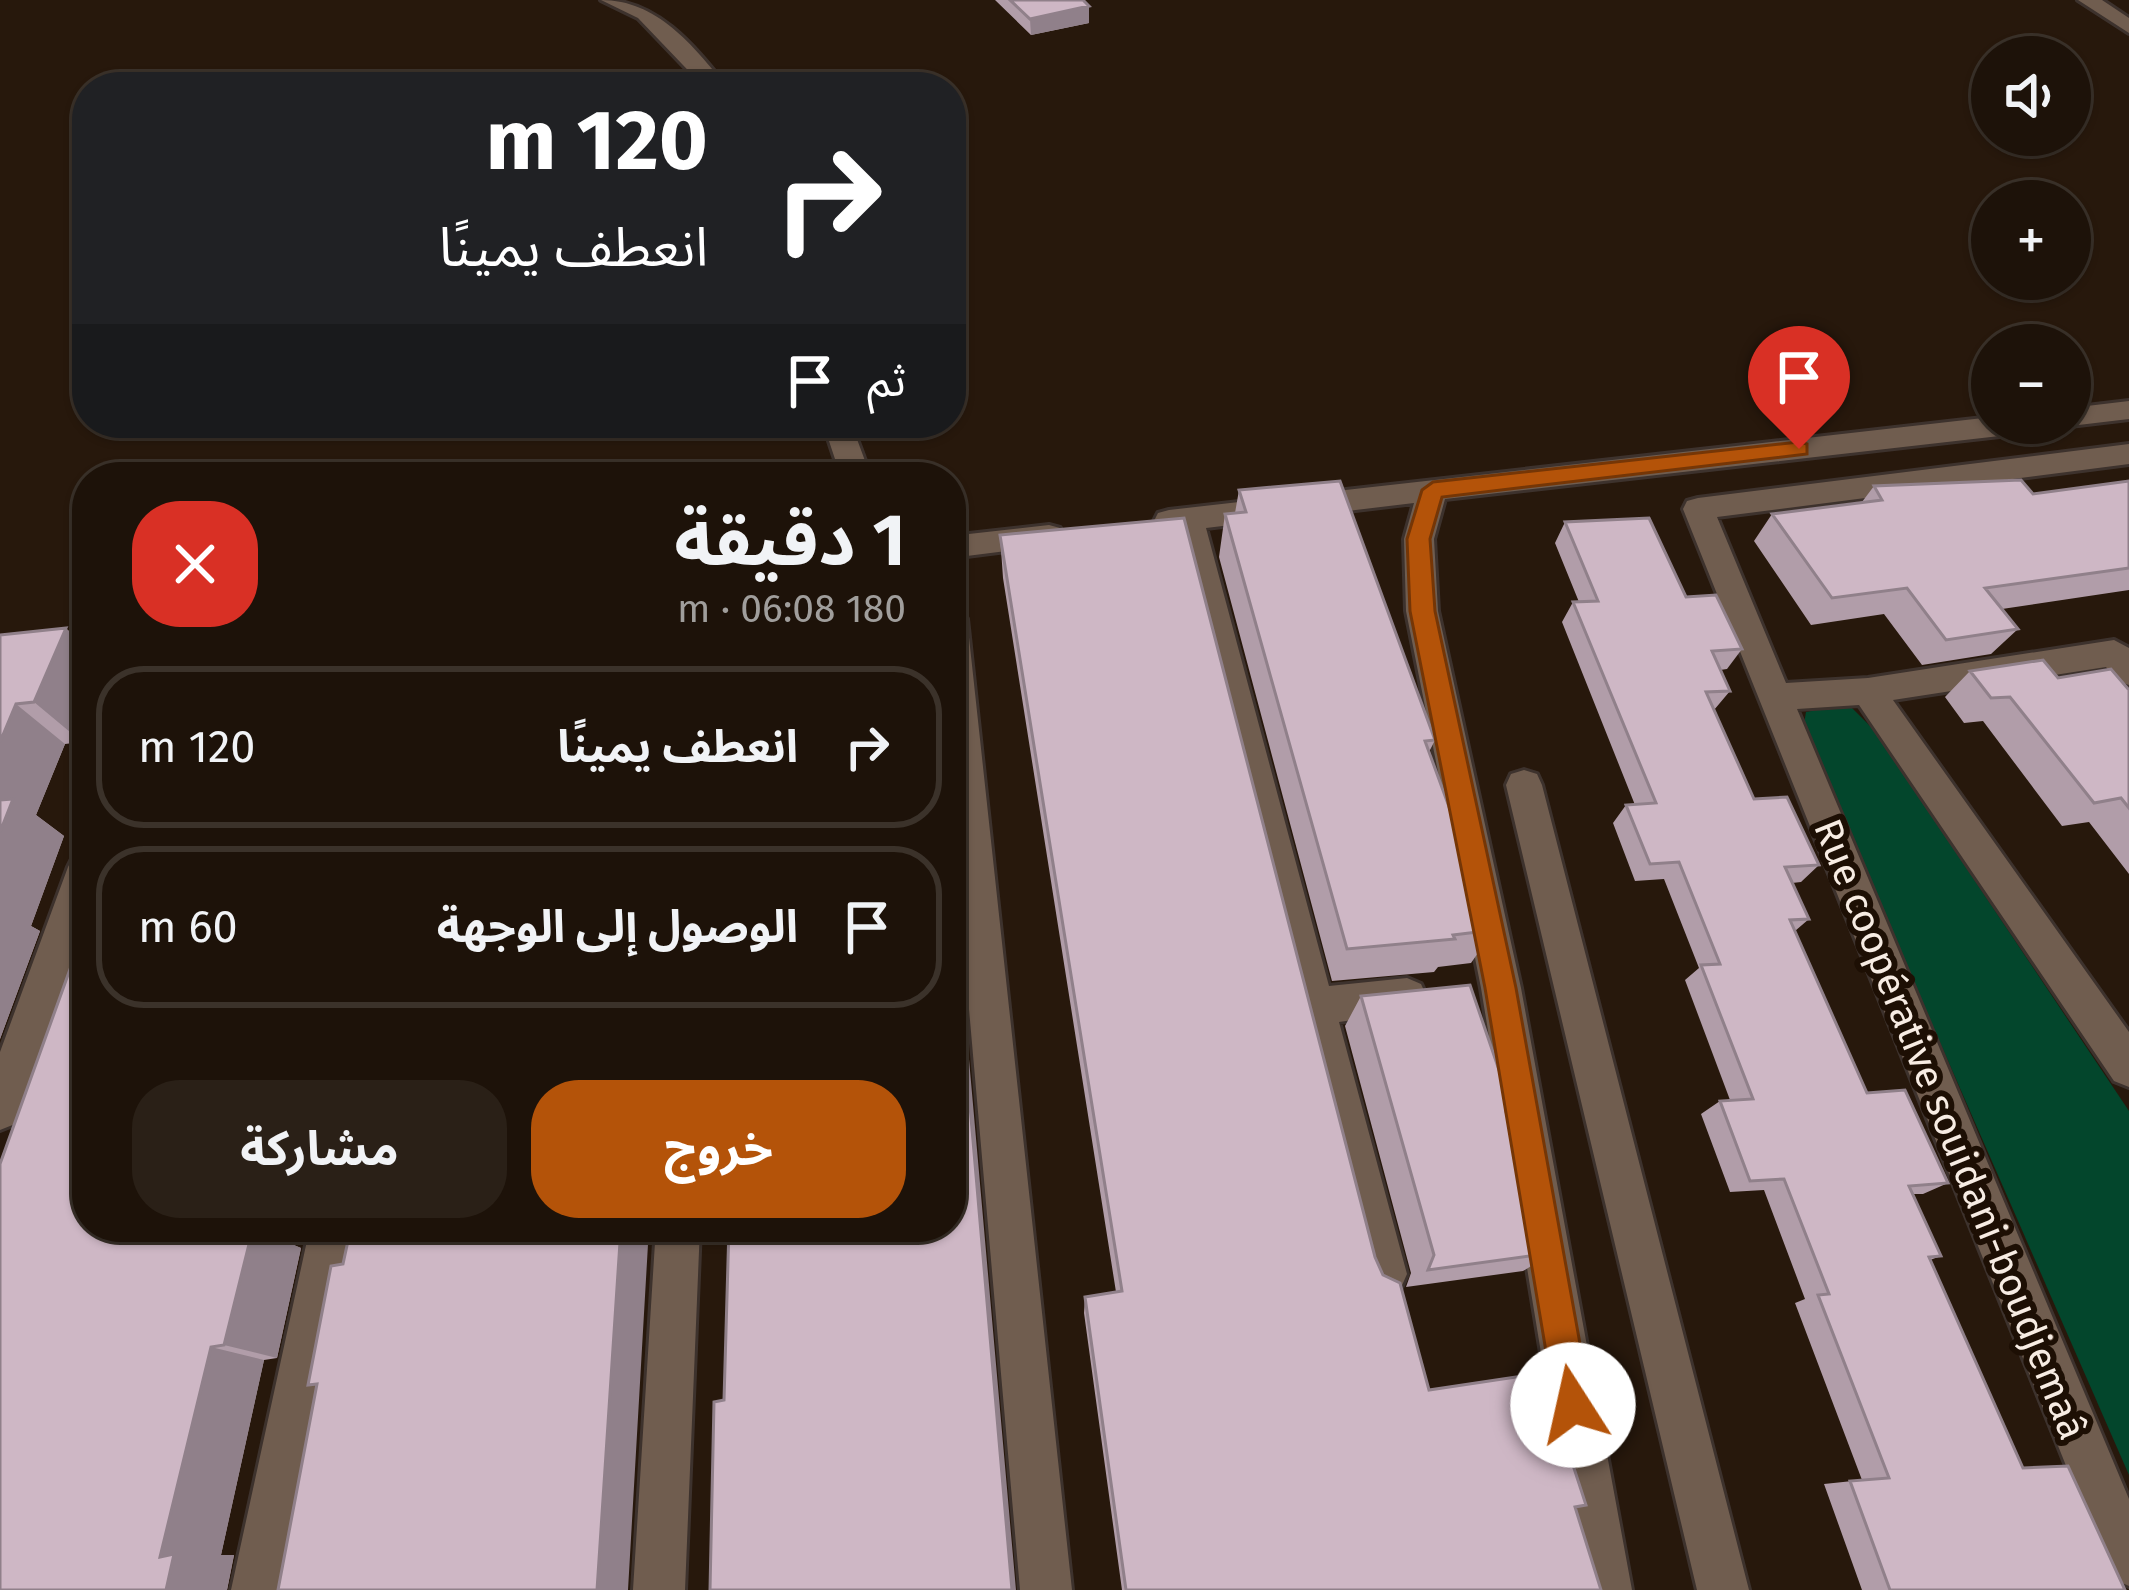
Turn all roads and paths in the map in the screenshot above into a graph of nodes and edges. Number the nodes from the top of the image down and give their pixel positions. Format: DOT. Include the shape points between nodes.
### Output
graph roads {
  1 [pos="611,0"];
  2 [pos="2088,0"];
  3 [pos="2129,27"];
  4 [pos="701,72"];
  5 [pos="2129,410"];
  6 [pos="2091,415"];
  7 [pos="1971,429"];
  8 [pos="2129,454"];
  9 [pos="1433,490"];
  10 [pos="1188,519"];
  11 [pos="1141,525"];
  12 [pos="1070,533"];
  13 [pos="966,545"];
  14 [pos="2124,658"];
  15 [pos="1868,691"];
  16 [pos="1774,698"];
  17 [pos="1524,785"];
  18 [pos="966,841"];
  19 [pos="72,909"];
  20 [pos="1501,988"];
  21 [pos="1315,1006"];
  22 [pos="2129,1066"];
  23 [pos="0,1109"];
  24 [pos="329,1242"];
  25 [pos="678,1242"];
  26 [pos="1384,1274"];
  27 [pos="2129,1560"];
  28 [pos="256,1590"];
  29 [pos="659,1590"];
  30 [pos="1046,1590"];
  31 [pos="1606,1590"];
  32 [pos="1723,1590"];
  1 -- 4 [label="street" via="645,14"];
  2 -- 3 [label="street"];
  5 -- 6 [label="street"];
  7 -- 9 [label="street"];
  8 -- 16 [label="street, Rue coopérative souidani-boudjemaâ" via="1698,509"];
  9 -- 10 [label="street"];
  9 -- 20 [label="street" via="1419,539 1422,611"];
  10 -- 11 [label="street"];
  10 -- 21 [label="street"];
  12 -- 13 [label="street"];
  14 -- 15 [label="street"];
  15 -- 16 [label="street"];
  15 -- 22 [label="street"];
  16 -- 27 [label="street, Rue coopérative souidani-boudjemaâ"];
  17 -- 32 [label="street"];
  18 -- 30 [label="street"];
  19 -- 23 [label="street"];
  20 -- 21 [label="street"];
  20 -- 31 [label="street"];
  21 -- 26 [label="street"];
  24 -- 28 [label="street"];
  25 -- 29 [label="street"];
}
